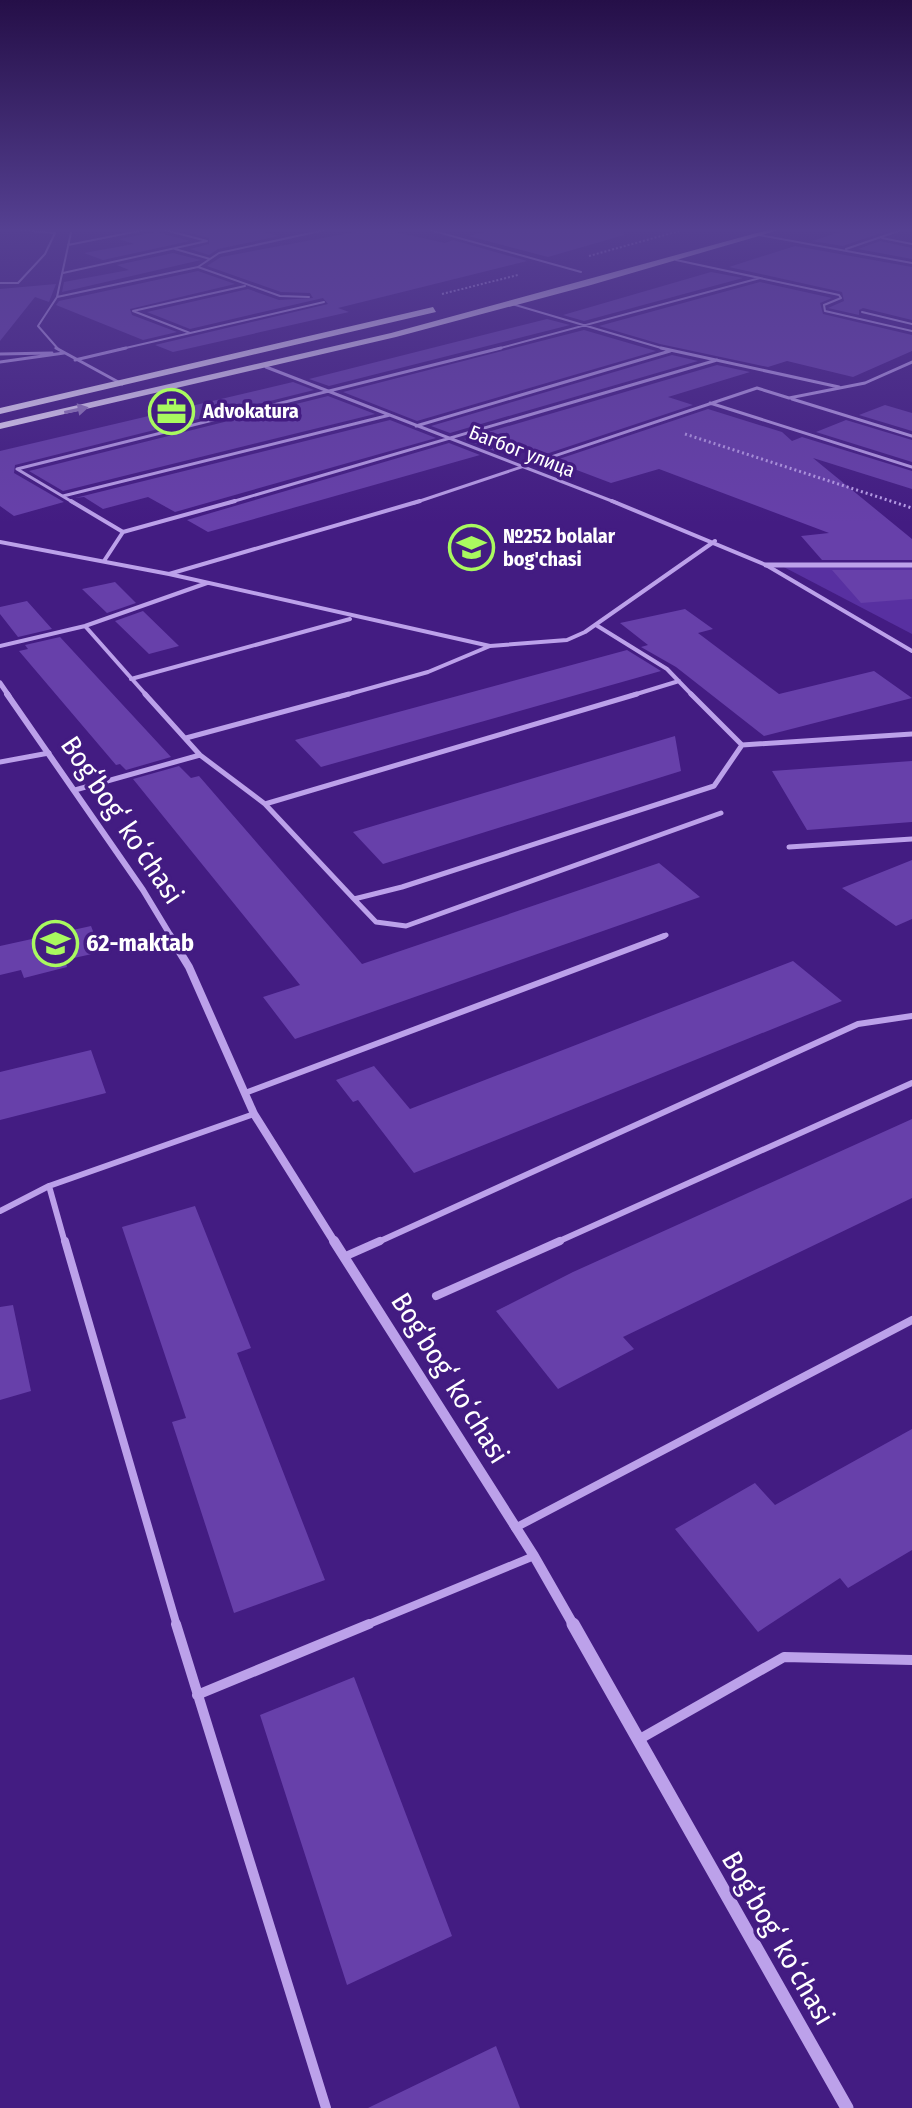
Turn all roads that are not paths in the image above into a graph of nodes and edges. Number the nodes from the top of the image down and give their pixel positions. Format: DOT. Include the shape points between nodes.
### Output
graph roads {
  1 [pos="38,326"];
  2 [pos="174,326"];
  3 [pos="219,326"];
  4 [pos="365,326"];
  5 [pos="425,326"];
  6 [pos="892,326"];
  7 [pos="586,327"];
  8 [pos="912,331"];
  9 [pos="191,333"];
  10 [pos="671,351"];
  11 [pos="64,353"];
  12 [pos="0,354"];
  13 [pos="75,360"];
  14 [pos="717,360"];
  15 [pos="0,362"];
  16 [pos="912,362"];
  17 [pos="266,367"];
  18 [pos="122,384"];
  19 [pos="842,388"];
  20 [pos="331,392"];
  21 [pos="789,398"];
  22 [pos="710,403"];
  23 [pos="0,411"];
  24 [pos="390,415"];
  25 [pos="0,426"];
  26 [pos="416,426"];
  27 [pos="912,436"];
  28 [pos="453,439"];
  29 [pos="521,465"];
  30 [pos="912,467"];
  31 [pos="63,496"];
  32 [pos="123,532"];
  33 [pos="715,541"];
  34 [pos="0,542"];
  35 [pos="104,561"];
  36 [pos="766,565"];
  37 [pos="912,565"];
  38 [pos="169,574"];
  39 [pos="207,583"];
  40 [pos="354,618"];
  41 [pos="596,625"];
  42 [pos="85,626"];
  43 [pos="0,646"];
  44 [pos="490,646"];
  45 [pos="912,651"];
  46 [pos="131,679"];
  47 [pos="679,681"];
  48 [pos="0,683"];
  49 [pos="912,734"];
  50 [pos="186,738"];
  51 [pos="742,745"];
  52 [pos="49,753"];
  53 [pos="200,755"];
  54 [pos="0,762"];
  55 [pos="75,790"];
  56 [pos="265,804"];
  57 [pos="721,813"];
  58 [pos="912,839"];
  59 [pos="789,847"];
  60 [pos="354,899"];
  61 [pos="666,935"];
  62 [pos="912,1016"];
  63 [pos="912,1083"];
  64 [pos="245,1093"];
  65 [pos="254,1114"];
  66 [pos="49,1186"];
  67 [pos="0,1211"];
  68 [pos="346,1256"];
  69 [pos="436,1296"];
  70 [pos="912,1320"];
  71 [pos="515,1528"];
  72 [pos="534,1556"];
  73 [pos="912,1660"];
  74 [pos="197,1695"];
  75 [pos="638,1740"];
  76 [pos="326,2108"];
  77 [pos="847,2108"];
  1 -- 11 [label="lane"];
  2 -- 9 [label="lane"];
  3 -- 9 [label="lane"];
  4 -- 18 [label="main road"];
  5 -- 17 [label="main road"];
  6 -- 8 [label="lane"];
  7 -- 10 [label="lane"];
  7 -- 20 [label="lane"];
  9 -- 13 [label="lane"];
  10 -- 14 [label="lane"];
  10 -- 26 [label="lane"];
  11 -- 12 [label="lane"];
  11 -- 13 [label="lane"];
  11 -- 15 [label="lane"];
  13 -- 18 [label="lane"];
  14 -- 19 [label="lane"];
  14 -- 28 [label="lane"];
  16 -- 19 [label="lane"];
  17 -- 20 [label="lane, Багбог улица"];
  25 -- 17 [label="main road, one-way"];
  18 -- 23 [label="main road"];
  19 -- 21 [label="lane"];
  20 -- 24 [label="lane, Багбог улица"];
  20 -- 31 [label="lane" via="17,469"];
  21 -- 22 [label="lane" via="757,388"];
  21 -- 27 [label="lane"];
  22 -- 29 [label="lane"];
  22 -- 30 [label="lane"];
  24 -- 26 [label="lane, Багбог улица"];
  24 -- 31 [label="lane"];
  26 -- 28 [label="lane, Багбог улица"];
  28 -- 29 [label="lane, Багбог улица"];
  28 -- 32 [label="lane"];
  29 -- 33 [label="lane, Багбог улица"];
  29 -- 38 [label="lane" via="391,511"];
  31 -- 32 [label="lane"];
  32 -- 35 [label="lane"];
  33 -- 36 [label="lane, Багбог улица"];
  33 -- 41 [label="lane"];
  34 -- 35 [label="lane"];
  35 -- 38 [label="lane"];
  36 -- 37 [label="street"];
  36 -- 45 [label="lane, Багбог улица"];
  38 -- 39 [label="lane"];
  39 -- 40 [label="lane"];
  39 -- 42 [label="lane"];
  40 -- 44 [label="lane"];
  40 -- 46 [label="lane"];
  41 -- 44 [label="lane" via="567,640"];
  41 -- 47 [label="lane"];
  42 -- 43 [label="lane"];
  42 -- 46 [label="lane"];
  44 -- 50 [label="lane" via="428,672"];
  46 -- 50 [label="lane"];
  47 -- 51 [label="lane"];
  47 -- 56 [label="lane"];
  48 -- 52 [label="street, Bogʻbogʻ koʻchasi"];
  49 -- 51 [label="lane"];
  50 -- 53 [label="lane"];
  51 -- 60 [label="lane" via="714,786"];
  52 -- 54 [label="lane"];
  52 -- 55 [label="street, Bogʻbogʻ koʻchasi"];
  53 -- 55 [label="lane"];
  53 -- 56 [label="lane"];
  55 -- 64 [label="street, Bogʻbogʻ koʻchasi" via="189,967"];
  56 -- 60 [label="lane"];
  57 -- 60 [label="lane" via="406,926 372,923"];
  58 -- 59 [label="lane"];
  61 -- 64 [label="lane"];
  62 -- 68 [label="lane" via="858,1024"];
  63 -- 69 [label="lane"];
  64 -- 65 [label="street, Bogʻbogʻ koʻchasi"];
  65 -- 66 [label="lane"];
  65 -- 68 [label="street, Bogʻbogʻ koʻchasi"];
  66 -- 67 [label="lane"];
  66 -- 74 [label="lane"];
  68 -- 71 [label="street, Bogʻbogʻ koʻchasi"];
  70 -- 71 [label="lane"];
  71 -- 72 [label="street, Bogʻbogʻ koʻchasi"];
  72 -- 74 [label="lane"];
  72 -- 75 [label="street, Bogʻbogʻ koʻchasi"];
  73 -- 75 [label="lane" via="784,1657"];
  74 -- 76 [label="lane"];
  75 -- 77 [label="street, Bogʻbogʻ koʻchasi"];
}
